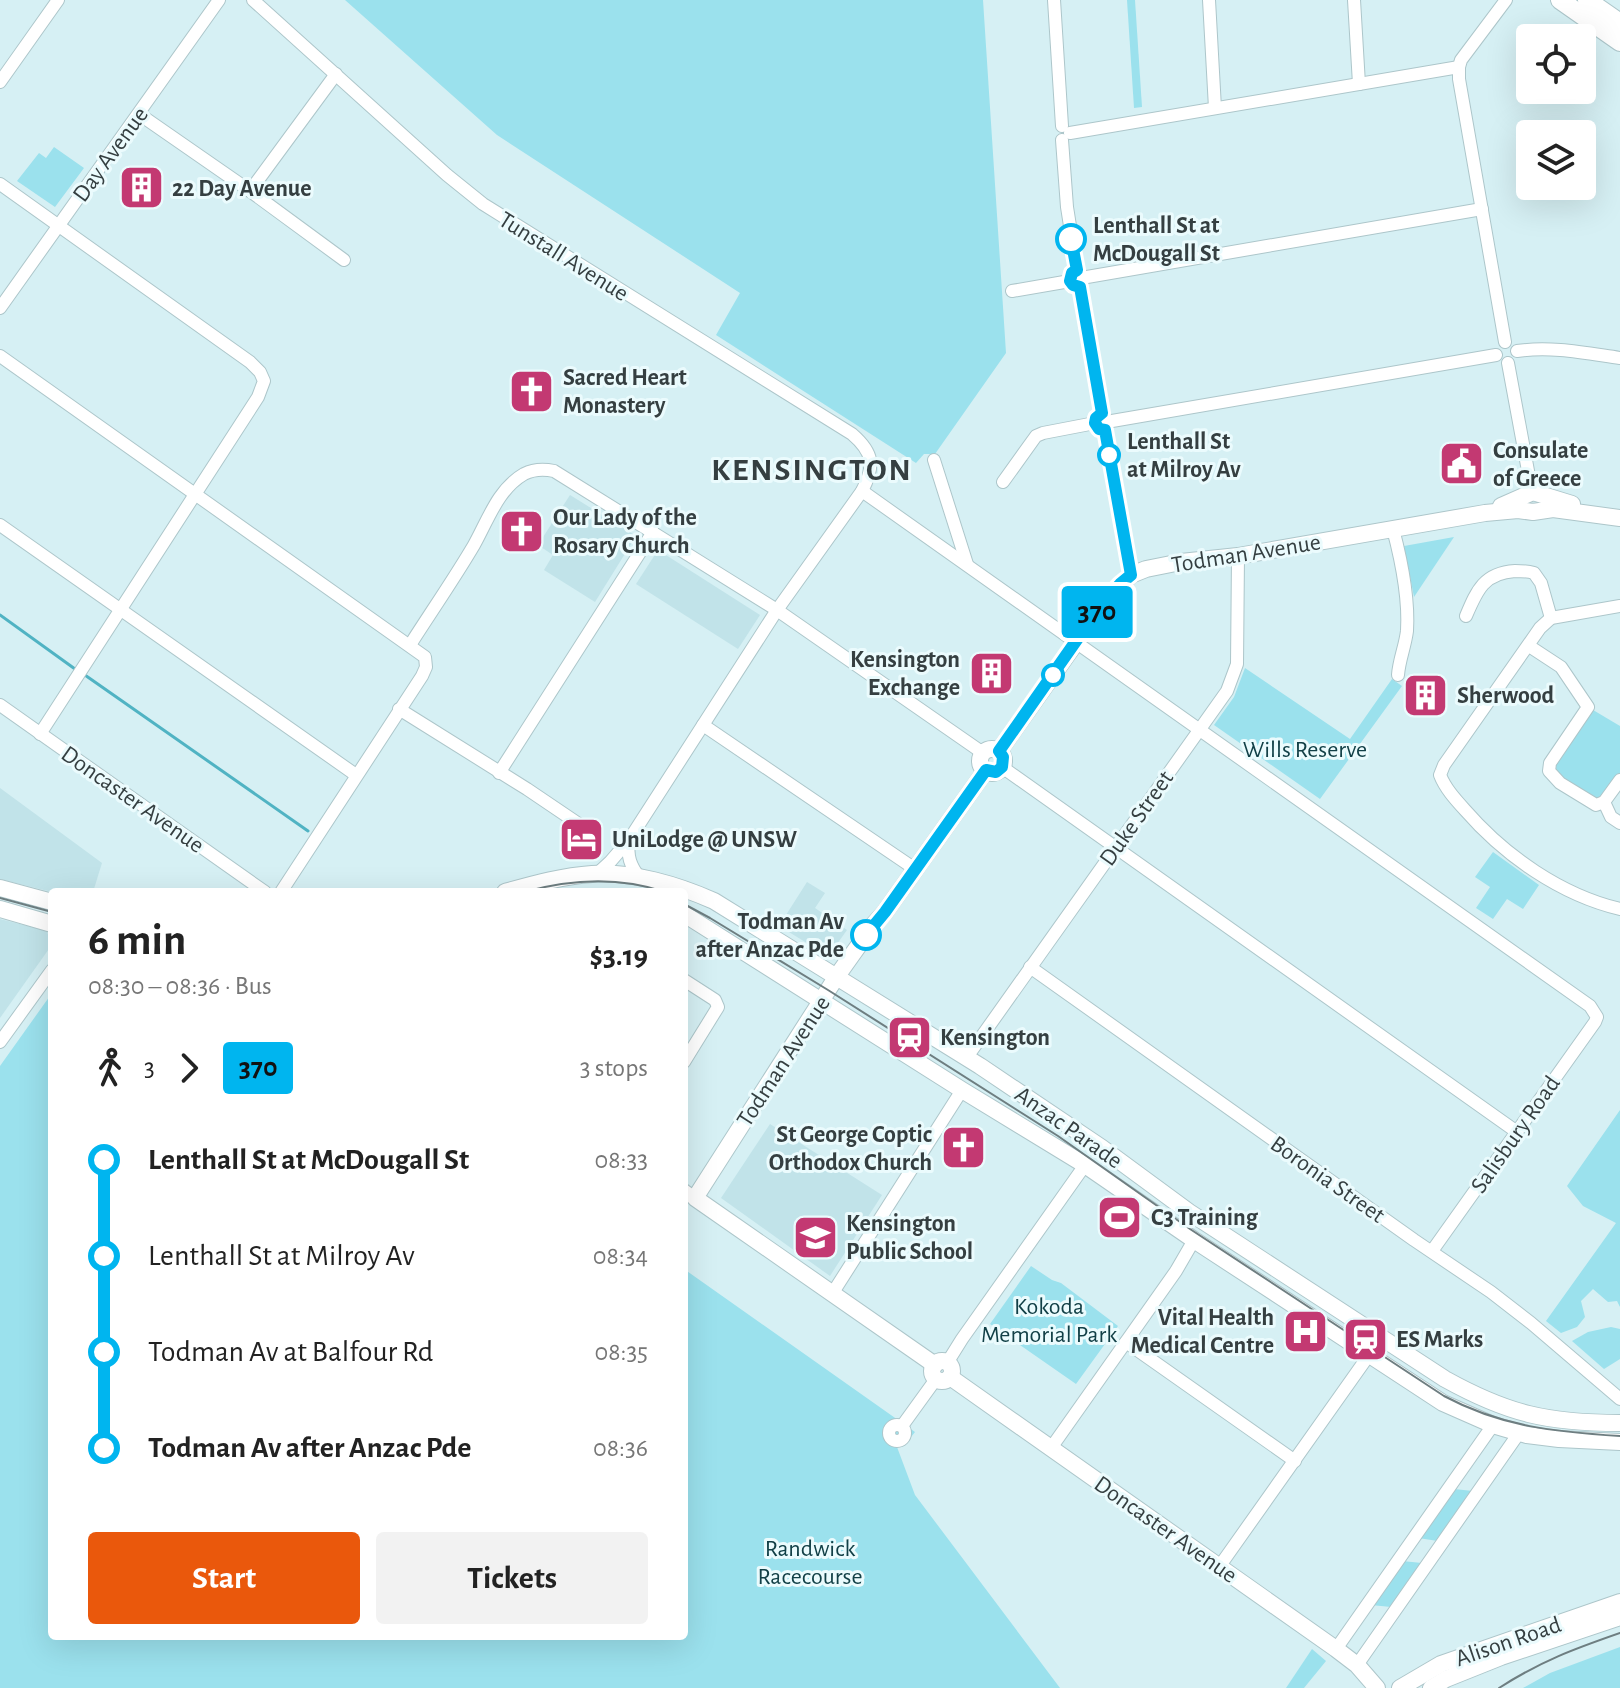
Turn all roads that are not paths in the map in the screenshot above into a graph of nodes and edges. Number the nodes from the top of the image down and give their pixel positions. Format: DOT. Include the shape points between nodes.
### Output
graph roads {
  1 [pos="58,0"];
  2 [pos="219,0"];
  3 [pos="253,0"];
  4 [pos="1054,0"];
  5 [pos="1209,0"];
  6 [pos="1354,0"];
  7 [pos="1506,0"];
  8 [pos="1560,0"];
  9 [pos="1587,0"];
  10 [pos="1620,23"];
  11 [pos="1620,42"];
  12 [pos="1459,67"];
  13 [pos="336,74"];
  14 [pos="0,82"];
  15 [pos="1359,84"];
  16 [pos="1215,108"];
  17 [pos="139,114"];
  18 [pos="1064,133"];
  19 [pos="0,184"];
  20 [pos="250,191"];
  21 [pos="1482,209"];
  22 [pos="58,227"];
  23 [pos="344,260"];
  24 [pos="1078,279"];
  25 [pos="1012,291"];
  26 [pos="0,308"];
  27 [pos="1505,342"];
  28 [pos="1517,351"];
  29 [pos="1496,355"];
  30 [pos="0,356"];
  31 [pos="1620,358"];
  32 [pos="1508,363"];
  33 [pos="1103,422"];
  34 [pos="934,460"];
  35 [pos="1003,482"];
  36 [pos="862,491"];
  37 [pos="196,493"];
  38 [pos="1531,501"];
  39 [pos="1620,510"];
  40 [pos="1620,518"];
  41 [pos="0,525"];
  42 [pos="1393,529"];
  43 [pos="653,532"];
  44 [pos="1238,556"];
  45 [pos="967,564"];
  46 [pos="1131,575"];
  47 [pos="1620,606"];
  48 [pos="120,609"];
  49 [pos="777,610"];
  50 [pos="1466,616"];
  51 [pos="1551,618"];
  52 [pos="1076,642"];
  53 [pos="410,645"];
  54 [pos="1529,646"];
  55 [pos="1398,675"];
  56 [pos="0,705"];
  57 [pos="399,709"];
  58 [pos="703,725"];
  59 [pos="1199,729"];
  60 [pos="40,734"];
  61 [pos="992,760"];
  62 [pos="499,773"];
  63 [pos="356,775"];
  64 [pos="1620,780"];
  65 [pos="1604,802"];
  66 [pos="1620,823"];
  67 [pos="595,835"];
  68 [pos="629,840"];
  69 [pos="1115,847"];
  70 [pos="915,869"];
  71 [pos="597,874"];
  72 [pos="640,878"];
  73 [pos="0,888"];
  74 [pos="259,888"];
  75 [pos="284,888"];
  76 [pos="519,888"];
  77 [pos="682,888"];
  78 [pos="688,890"];
  79 [pos="48,901"];
  80 [pos="0,909"];
  81 [pos="1620,909"];
  82 [pos="688,916"];
  83 [pos="48,923"];
  84 [pos="1030,967"];
  85 [pos="48,976"];
  86 [pos="837,976"];
  87 [pos="688,983"];
  88 [pos="822,1000"];
  89 [pos="0,1042"];
  90 [pos="688,1056"];
  91 [pos="967,1057"];
  92 [pos="962,1090"];
  93 [pos="1517,1132"];
  94 [pos="1085,1165"];
  95 [pos="689,1194"];
  96 [pos="1194,1240"];
  97 [pos="1432,1251"];
  98 [pos="832,1294"];
  99 [pos="1126,1342"];
  100 [pos="1369,1355"];
  101 [pos="942,1371"];
  102 [pos="1620,1399"];
  103 [pos="1620,1423"];
  104 [pos="1493,1425"];
  105 [pos="902,1426"];
  106 [pos="1519,1433"];
  107 [pos="1620,1442"];
  108 [pos="1051,1448"];
  109 [pos="1295,1461"];
  110 [pos="1219,1567"];
  111 [pos="1620,1602"];
  112 [pos="1620,1617"];
  113 [pos="1336,1649"];
  114 [pos="1357,1665"];
  115 [pos="1377,1688"];
  116 [pos="1400,1688"];
  117 [pos="1431,1688"];
  1 -- 14 [label="street"];
  2 -- 17 [label="street, Day Avenue"];
  3 -- 13 [label="street, Tunstall Avenue"];
  4 -- 18 [label="street"];
  5 -- 16 [label="street"];
  6 -- 15 [label="street"];
  7 -- 12 [label="street"];
  8 -- 11 [label="highway"];
  9 -- 10 [label="highway"];
  12 -- 15 [label="street"];
  12 -- 21 [label="street"];
  13 -- 20 [label="street"];
  13 -- 36 [label="street, Tunstall Avenue" via="483,204 852,434 871,461"];
  15 -- 16 [label="street"];
  16 -- 18 [label="street"];
  17 -- 20 [label="street"];
  17 -- 22 [label="street, Day Avenue"];
  18 -- 24 [label="street" via="1067,207"];
  19 -- 22 [label="street"];
  20 -- 23 [label="street"];
  21 -- 24 [label="street"];
  21 -- 27 [label="street"];
  22 -- 26 [label="street, Day Avenue"];
  22 -- 37 [label="street" via="260,372 264,381 258,397"];
  24 -- 25 [label="street"];
  24 -- 33 [label="street"];
  27 -- 28 [label="street"];
  27 -- 29 [label="street"];
  28 -- 31 [label="street" via="1561,349"];
  28 -- 32 [label="street"];
  29 -- 32 [label="street"];
  29 -- 33 [label="street"];
  30 -- 37 [label="street"];
  32 -- 38 [label="street"];
  33 -- 35 [label="street" via="1036,436"];
  33 -- 46 [label="street"];
  34 -- 45 [label="street"];
  36 -- 45 [label="street"];
  36 -- 49 [label="street"];
  37 -- 48 [label="street"];
  37 -- 53 [label="street"];
  38 -- 39 [label="main road, Todman Avenue"];
  38 -- 40 [label="main road, Todman Avenue" via="1545,509"];
  38 -- 42 [label="main road, Todman Avenue" via="1518,510"];
  41 -- 48 [label="street"];
  42 -- 44 [label="main road, Todman Avenue"];
  42 -- 55 [label="street" via="1407,626"];
  43 -- 49 [label="street"];
  43 -- 53 [label="street" via="564,475 541,469 525,473"];
  43 -- 62 [label="street"];
  44 -- 46 [label="main road, Todman Avenue" via="1181,562"];
  44 -- 59 [label="street, Duke Street" via="1237,664 1227,691"];
  45 -- 52 [label="street"];
  46 -- 52 [label="main road, Todman Avenue" via="1111,593"];
  47 -- 51 [label="street"];
  48 -- 60 [label="street"];
  48 -- 63 [label="street"];
  49 -- 58 [label="street"];
  49 -- 61 [label="street"];
  50 -- 51 [label="street" via="1486,579 1500,572 1527,571 1541,583"];
  51 -- 54 [label="street"];
  52 -- 59 [label="street"];
  52 -- 61 [label="main road, Todman Avenue"];
  53 -- 57 [label="street" via="425,657 426,667"];
  54 -- 65 [label="street" via="1561,667 1588,707 1549,771 1596,805"];
  54 -- 81 [label="street" via="1440,775 1478,825 1520,861 1573,891"];
  56 -- 60 [label="street, Doncaster Avenue"];
  57 -- 62 [label="street"];
  57 -- 63 [label="street"];
  58 -- 68 [label="street"];
  58 -- 70 [label="street"];
  59 -- 69 [label="street, Duke Street"];
  59 -- 93 [label="street, Salisbury Road" via="1590,1006 1595,1022"];
  60 -- 74 [label="street, Doncaster Avenue"];
  61 -- 69 [label="street"];
  61 -- 70 [label="main road, Todman Avenue"];
  62 -- 67 [label="street"];
  63 -- 75 [label="street"];
  64 -- 65 [label="street"];
  65 -- 66 [label="street"];
  68 -- 71 [label="street"];
  68 -- 72 [label="street" via="628,859"];
  69 -- 84 [label="street, Duke Street"];
  69 -- 93 [label="street"];
  70 -- 86 [label="main road, Todman Avenue"];
  71 -- 72 [label="main road, Anzac Parade"];
  71 -- 76 [label="main road, Anzac Parade"];
  72 -- 77 [label="main road, Anzac Parade"];
  73 -- 79 [label="main road"];
  78 -- 86 [label="main road, Anzac Parade"];
  80 -- 83 [label="main road"];
  82 -- 88 [label="main road, Anzac Parade"];
  84 -- 91 [label="street, Duke Street"];
  84 -- 97 [label="street, Boronia Street"];
  85 -- 89 [label="street"];
  86 -- 88 [label="main road, Todman Avenue"];
  86 -- 91 [label="main road, Anzac Parade"];
  87 -- 90 [label="street" via="718,1007"];
  88 -- 92 [label="main road, Anzac Parade"];
  88 -- 95 [label="main road, Todman Avenue"];
  91 -- 103 [label="main road, Anzac Parade" via="1189,1212 1459,1387 1524,1414"];
  92 -- 94 [label="main road, Anzac Parade"];
  92 -- 98 [label="street"];
  93 -- 97 [label="street, Salisbury Road"];
  94 -- 96 [label="main road, Anzac Parade"];
  94 -- 101 [label="street"];
  95 -- 98 [label="main road, Doncaster Avenue"];
  96 -- 99 [label="street"];
  96 -- 100 [label="main road, Anzac Parade"];
  97 -- 102 [label="street, Boronia Street" via="1531,1323"];
  98 -- 101 [label="main road, Doncaster Avenue"];
  99 -- 108 [label="street"];
  99 -- 109 [label="street"];
  100 -- 104 [label="main road, Anzac Parade" via="1443,1403"];
  100 -- 109 [label="street"];
  101 -- 105 [label="street"];
  101 -- 108 [label="main road, Doncaster Avenue"];
  104 -- 106 [label="main road, Anzac Parade"];
  104 -- 113 [label="street"];
  106 -- 107 [label="main road, Anzac Parade"];
  106 -- 114 [label="street"];
  108 -- 110 [label="main road, Doncaster Avenue"];
  109 -- 110 [label="street"];
  110 -- 113 [label="main road, Doncaster Avenue"];
  111 -- 116 [label="main road, Alison Road" via="1441,1664"];
  112 -- 117 [label="main road, Alison Road" via="1501,1657"];
  113 -- 114 [label="main road, Doncaster Avenue"];
  114 -- 115 [label="main road, Doncaster Avenue"];
}
